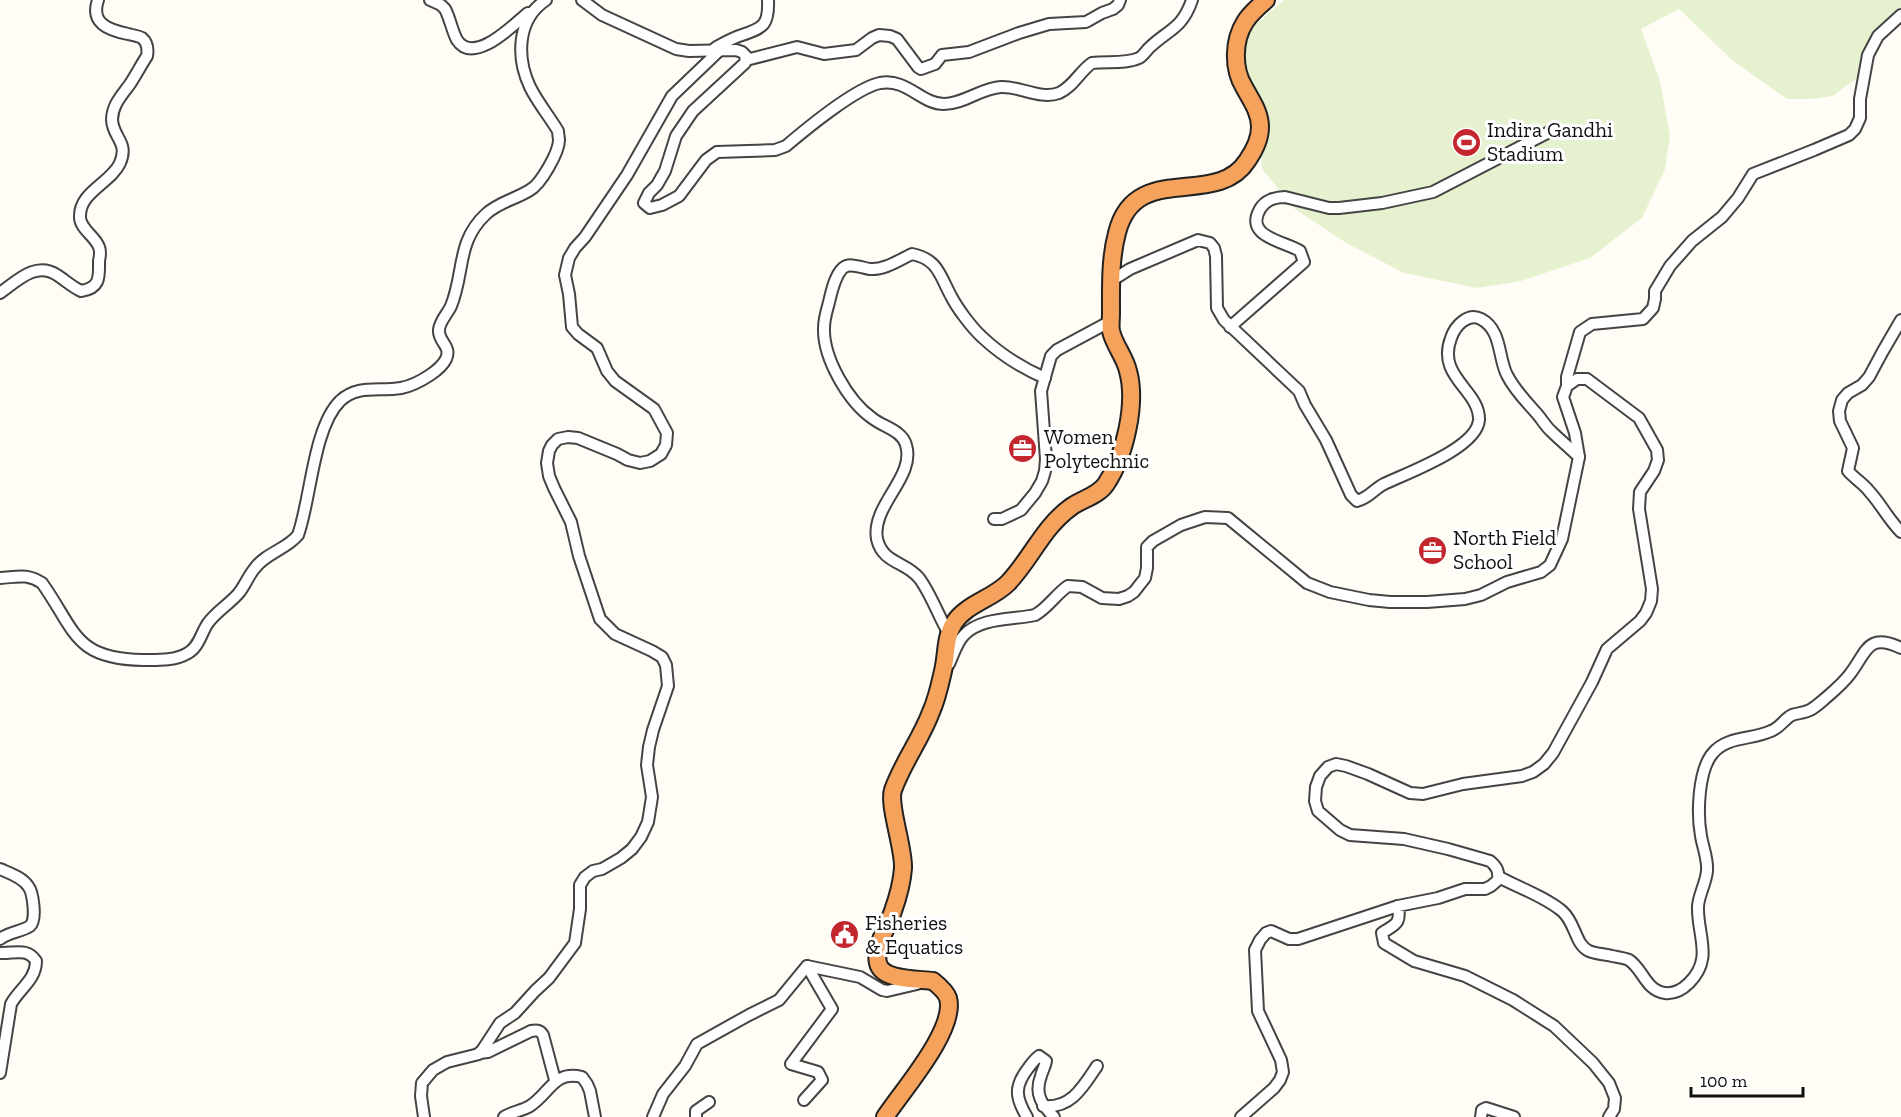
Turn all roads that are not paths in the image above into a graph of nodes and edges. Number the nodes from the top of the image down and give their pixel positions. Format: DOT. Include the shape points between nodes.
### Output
graph roads {
  1 [pos="98,0"];
  2 [pos="430,0"];
  3 [pos="546,0"];
  4 [pos="582,0"];
  5 [pos="768,0"];
  6 [pos="1120,0"];
  7 [pos="1192,0"];
  8 [pos="1266,0"];
  9 [pos="535,7"];
  10 [pos="1901,15"];
  11 [pos="714,51"];
  12 [pos="746,60"];
  13 [pos="1552,130"];
  14 [pos="1111,281"];
  15 [pos="0,292"];
  16 [pos="1901,320"];
  17 [pos="1111,321"];
  18 [pos="1230,327"];
  19 [pos="1045,378"];
  20 [pos="1567,386"];
  21 [pos="1579,457"];
  22 [pos="994,519"];
  23 [pos="1901,532"];
  24 [pos="0,578"];
  25 [pos="949,634"];
  26 [pos="1901,648"];
  27 [pos="940,680"];
  28 [pos="0,869"];
  29 [pos="1498,877"];
  30 [pos="1398,906"];
  31 [pos="0,939"];
  32 [pos="0,953"];
  33 [pos="807,966"];
  34 [pos="933,981"];
  35 [pos="478,1053"];
  36 [pos="1097,1066"];
  37 [pos="0,1073"];
  38 [pos="555,1080"];
  39 [pos="804,1100"];
  40 [pos="709,1102"];
  41 [pos="1043,1106"];
  42 [pos="424,1117"];
  43 [pos="504,1117"];
  44 [pos="595,1117"];
  45 [pos="653,1117"];
  46 [pos="696,1117"];
  47 [pos="885,1117"];
  48 [pos="1027,1117"];
  49 [pos="1054,1117"];
  50 [pos="1241,1117"];
  51 [pos="1481,1117"];
  52 [pos="1514,1117"];
  53 [pos="1609,1117"];
  1 -- 15 [label="street" via="96,15 101,23 142,38 148,50 113,113 113,125 123,144 120,162 115,173 82,204 80,212 81,222 100,250 100,275 97,283 81,291 55,273 34,270"];
  2 -- 9 [label="street" via="445,9 458,42 476,49 489,44"];
  3 -- 9 [label="street"];
  4 -- 11 [label="street" via="602,15 663,44 682,50"];
  5 -- 11 [label="street" via="768,16 762,27 728,40"];
  6 -- 12 [label="street" via="1113,9 1086,22 1048,24 969,52 942,55 924,69 918,67 897,39 879,35 856,50 824,54 796,47"];
  7 -- 12 [label="street" via="1179,25 1140,57 1092,63 1062,92 1050,96 1000,87 943,105 892,82 878,83 844,102 786,146 775,150 717,152 706,160 679,196 650,208 644,203 664,171 676,136 693,111"];
  8 -- 14 [label="highway" via="1245,22 1235,60 1260,126 1259,139 1247,162 1222,180 1203,186 1165,188 1138,200 1124,213 1117,234"];
  9 -- 24 [label="street" via="525,21 523,67 530,87 558,131 557,150 532,189 487,213 472,229 460,262 451,307 438,328 448,350 447,357 418,382 398,389 362,390 339,402 319,446 295,540 256,566 239,593 207,624 189,653 157,660 124,660 91,650 77,638 42,583 33,577"];
  10 -- 20 [label="street" via="1878,36 1868,55 1860,118 1850,135 1754,174 1726,212 1670,266 1657,286 1649,314 1643,319 1592,324 1580,332"];
  11 -- 12 [label="street" via="736,50"];
  11 -- 35 [label="street" via="713,59 672,96 627,175 569,258 565,275 572,327 597,348 615,381 654,409 667,433 666,445 661,454 640,463 568,437 552,445 547,462 554,488 571,522 600,619 615,634 662,657 666,665 668,686 646,765 652,796 648,822 632,849 585,877 580,885 575,943 549,978 500,1023"];
  13 -- 18 [label="street" via="1433,192 1339,208 1285,197 1264,203 1257,226 1268,237 1300,251 1304,262"];
  14 -- 17 [label="highway"];
  14 -- 18 [label="street" via="1130,269 1205,240 1216,256 1217,308"];
  16 -- 23 [label="street" via="1869,377 1848,393 1839,411 1853,448 1848,471 1867,488"];
  17 -- 19 [label="street" via="1057,350 1051,356"];
  17 -- 25 [label="highway" via="1111,332 1131,385 1124,446 1105,486 1072,506 1051,525 1007,584 961,614"];
  18 -- 21 [label="street" via="1299,391 1351,495 1358,501 1442,457 1473,436 1479,419 1477,410 1474,400 1452,375 1449,356 1450,339 1457,327 1472,317 1489,325 1505,371 1519,395"];
  19 -- 22 [label="street" via="1041,391 1046,459 1042,481 1021,510"];
  19 -- 25 [label="street" via="1020,366 981,337 927,259 912,254 882,268 848,266 838,275 824,327 832,364 848,393 868,416 903,438 908,448 905,469 877,527 878,540 888,558 919,579"];
  20 -- 21 [label="street" via="1563,397"];
  20 -- 29 [label="street" via="1577,379 1587,379 1639,418 1657,450 1654,471 1640,492 1641,528 1652,589 1646,613 1606,649 1553,753 1533,772 1410,793 1336,764 1320,776 1316,787 1318,811 1350,836 1404,839 1448,849 1490,861 1497,867"];
  21 -- 27 [label="street" via="1562,539 1550,565 1473,598 1390,602 1330,592 1306,583 1228,518 1205,517 1181,525 1147,547 1145,578 1128,596 1102,598 1082,587 1068,586 1035,615 976,626 963,635"];
  25 -- 27 [label="highway"];
  26 -- 29 [label="street" via="1876,642 1850,675 1816,706 1791,716 1769,732 1731,740 1712,754 1700,783 1700,827 1707,861 1698,908 1703,960 1694,977 1674,993 1654,989 1628,960 1587,950 1563,912"];
  27 -- 34 [label="highway" via="932,711 891,793 903,865 893,911 878,949 878,964 884,973"];
  28 -- 31 [label="street" via="28,886 34,922"];
  29 -- 30 [label="street" via="1485,889 1466,889"];
  30 -- 50 [label="street" via="1298,939 1271,932 1260,940 1255,950 1258,1011 1283,1072 1274,1088"];
  30 -- 53 [label="street" via="1397,923 1382,933 1384,943 1414,961 1474,981 1513,1000 1554,1026 1609,1083 1615,1098"];
  32 -- 37 [label="street" via="25,952 36,961 30,980 11,1004"];
  33 -- 34 [label="street" via="860,977 887,991"];
  33 -- 39 [label="street" via="832,1009 791,1064 818,1072 822,1080"];
  33 -- 45 [label="street" via="779,1000 697,1044 663,1094"];
  34 -- 47 [label="highway" via="948,997 945,1025 935,1047"];
  35 -- 38 [label="street" via="531,1031 541,1031"];
  35 -- 42 [label="street" via="447,1062 426,1076 421,1091"];
  36 -- 41 [label="street" via="1074,1097 1053,1107"];
  38 -- 43 [label="street" via="532,1104"];
  38 -- 44 [label="street" via="582,1077 588,1084"];
  40 -- 46 [label="street" via="696,1111"];
  41 -- 48 [label="street" via="1038,1085 1046,1061 1040,1056 1018,1084 1017,1094"];
  41 -- 49 [label="street"];
  51 -- 52 [label="street" via="1486,1108"];
}
